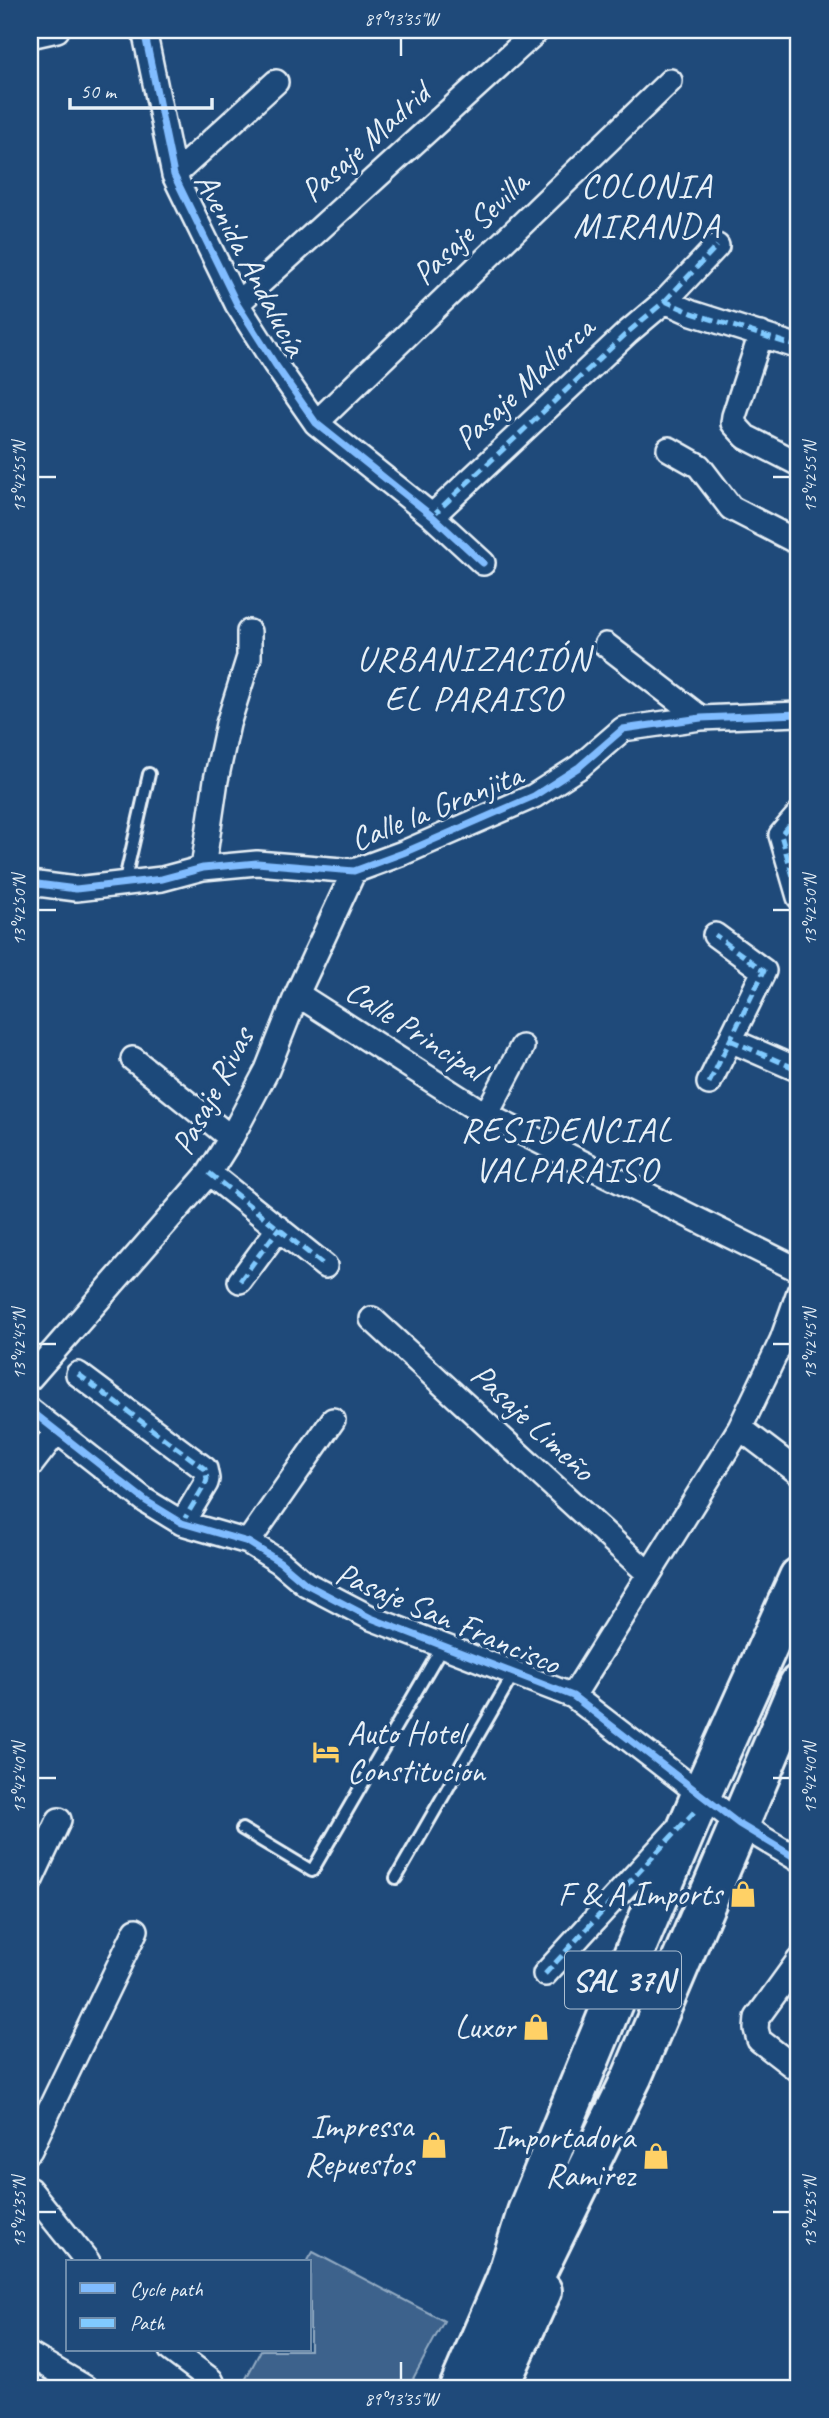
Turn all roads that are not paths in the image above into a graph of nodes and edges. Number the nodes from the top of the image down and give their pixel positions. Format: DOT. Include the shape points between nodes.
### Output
graph roads {
  1 [pos="57,30"];
  2 [pos="145,30"];
  3 [pos="538,30"];
  4 [pos="30,36"];
  5 [pos="670,81"];
  6 [pos="276,82"];
  7 [pos="174,175"];
  8 [pos="717,246"];
  9 [pos="664,301"];
  10 [pos="237,304"];
  11 [pos="761,334"];
  12 [pos="799,347"];
  13 [pos="316,423"];
  14 [pos="668,449"];
  15 [pos="799,464"];
  16 [pos="432,516"];
  17 [pos="799,543"];
  18 [pos="482,563"];
  19 [pos="250,632"];
  20 [pos="606,645"];
  21 [pos="799,714"];
  22 [pos="701,718"];
  23 [pos="149,774"];
  24 [pos="799,814"];
  25 [pos="203,869"];
  26 [pos="354,871"];
  27 [pos="30,883"];
  28 [pos="124,884"];
  29 [pos="799,897"];
  30 [pos="715,935"];
  31 [pos="298,994"];
  32 [pos="730,1040"];
  33 [pos="522,1046"];
  34 [pos="133,1059"];
  35 [pos="799,1070"];
  36 [pos="709,1083"];
  37 [pos="486,1115"];
  38 [pos="232,1138"];
  39 [pos="209,1173"];
  40 [pos="279,1228"];
  41 [pos="325,1266"];
  42 [pos="799,1270"];
  43 [pos="240,1281"];
  44 [pos="799,1292"];
  45 [pos="372,1319"];
  46 [pos="31,1373"];
  47 [pos="78,1374"];
  48 [pos="30,1410"];
  49 [pos="332,1420"];
  50 [pos="740,1428"];
  51 [pos="57,1431"];
  52 [pos="30,1466"];
  53 [pos="799,1473"];
  54 [pos="182,1523"];
  55 [pos="248,1542"];
  56 [pos="649,1574"];
  57 [pos="799,1577"];
  58 [pos="444,1644"];
  59 [pos="514,1672"];
  60 [pos="799,1684"];
  61 [pos="573,1696"];
  62 [pos="698,1803"];
  63 [pos="59,1820"];
  64 [pos="739,1824"];
  65 [pos="242,1829"];
  66 [pos="799,1860"];
  67 [pos="396,1878"];
  68 [pos="30,1882"];
  69 [pos="136,1930"];
  70 [pos="799,1960"];
  71 [pos="545,1974"];
  72 [pos="799,2071"];
  73 [pos="30,2150"];
  74 [pos="30,2190"];
  75 [pos="545,2213"];
  76 [pos="86,2260"];
  77 [pos="174,2352"];
  78 [pos="30,2355"];
  79 [pos="86,2388"];
  80 [pos="215,2388"];
  81 [pos="442,2388"];
  82 [pos="459,2388"];
  83 [pos="480,2388"];
  84 [pos="498,2388"];
  1 -- 4 [label="street"];
  2 -- 7 [label="street, Avenida Andalucía"];
  3 -- 10 [label="street, Pasaje Madrid"];
  5 -- 13 [label="street, Pasaje Sevilla"];
  6 -- 7 [label="street"];
  7 -- 10 [label="street, Avenida Andalucía"];
  8 -- 9 [label="street, Pasaje Mallorca"];
  9 -- 11 [label="street"];
  9 -- 16 [label="street, Pasaje Mallorca"];
  10 -- 13 [label="street, Avenida Andalucía"];
  11 -- 12 [label="street"];
  11 -- 15 [label="street" via="733,423 746,437"];
  13 -- 16 [label="street, Avenida Andalucía"];
  14 -- 17 [label="street" via="699,466 730,508"];
  16 -- 18 [label="street, Avenida Andalucía"];
  19 -- 25 [label="street" via="250,657 228,723"];
  20 -- 22 [label="street"];
  21 -- 22 [label="street, Calle la Granjita"];
  22 -- 26 [label="street, Calle la Granjita" via="623,729 579,767 534,796"];
  23 -- 28 [label="lane"];
  24 -- 29 [label="street" via="781,835"];
  25 -- 26 [label="street, Calle la Granjita" via="257,863"];
  25 -- 28 [label="street, Calle la Granjita"];
  26 -- 31 [label="street, Pasaje Rivas"];
  27 -- 28 [label="street, Calle la Granjita" via="76,889"];
  30 -- 32 [label="street" via="764,971"];
  31 -- 37 [label="street, Calle Principal"];
  31 -- 38 [label="street, Pasaje Rivas"];
  32 -- 35 [label="street"];
  32 -- 36 [label="street"];
  33 -- 37 [label="street"];
  34 -- 38 [label="street"];
  37 -- 42 [label="street, Calle Principal"];
  38 -- 39 [label="street, Pasaje Rivas"];
  39 -- 40 [label="street"];
  39 -- 46 [label="street, Pasaje Rivas"];
  40 -- 41 [label="street"];
  40 -- 43 [label="street"];
  44 -- 50 [label="street" via="782,1340"];
  45 -- 56 [label="street, Pasaje Limeño"];
  47 -- 54 [label="street" via="205,1469 206,1483"];
  48 -- 51 [label="street, Pasaje San Francisco"];
  49 -- 55 [label="street"];
  50 -- 53 [label="street"];
  50 -- 56 [label="street"];
  51 -- 52 [label="street"];
  51 -- 54 [label="street, Pasaje San Francisco" via="146,1501"];
  54 -- 55 [label="street, Pasaje San Francisco"];
  55 -- 58 [label="street, Pasaje San Francisco" via="317,1590 371,1618"];
  56 -- 61 [label="street"];
  57 -- 62 [label="highway, SAL 37N"];
  58 -- 59 [label="street, Pasaje San Francisco"];
  58 -- 65 [label="lane" via="312,1871"];
  59 -- 61 [label="street, Pasaje San Francisco"];
  59 -- 67 [label="lane"];
  60 -- 64 [label="highway, SAL 37N"];
  61 -- 62 [label="street, Pasaje San Francisco"];
  62 -- 64 [label="street, Pasaje San Francisco"];
  62 -- 71 [label="street"];
  62 -- 75 [label="highway, SAL 37N"];
  63 -- 68 [label="street"];
  64 -- 66 [label="street, Pasaje San Francisco"];
  64 -- 75 [label="highway, SAL 37N" via="632,2077"];
  69 -- 73 [label="street"];
  70 -- 72 [label="street" via="757,2018 756,2029 759,2040"];
  74 -- 76 [label="street"];
  75 -- 81 [label="highway, SAL 37N" via="480,2304"];
  75 -- 82 [label="highway, SAL 37N" via="506,2279"];
  75 -- 83 [label="highway, SAL 37N"];
  75 -- 84 [label="highway, SAL 37N" via="548,2277"];
  77 -- 80 [label="street"];
  78 -- 79 [label="street"];
}
